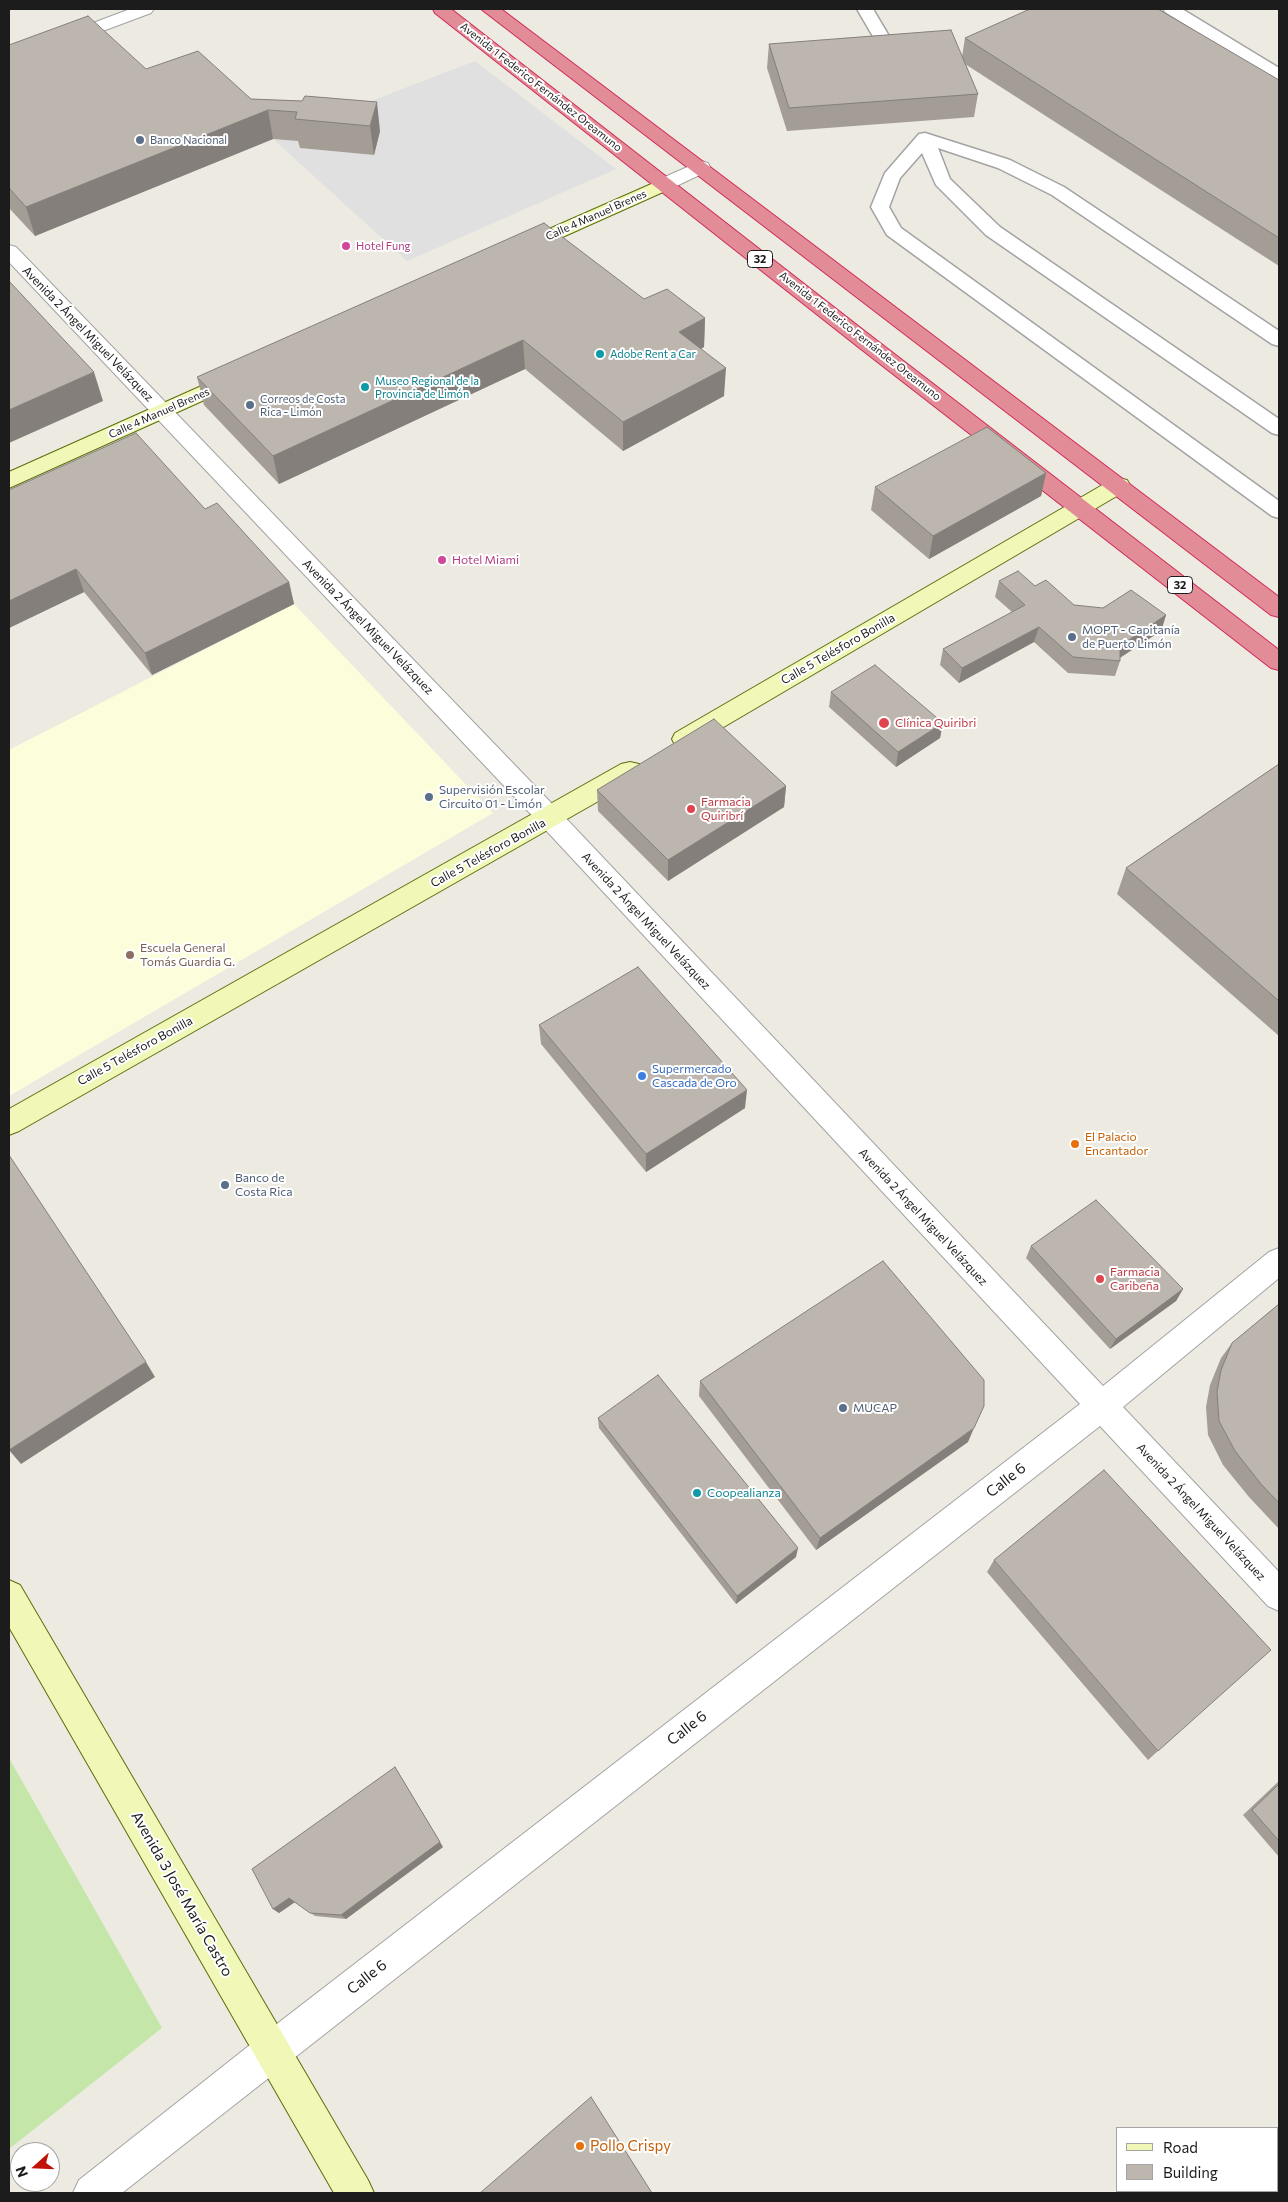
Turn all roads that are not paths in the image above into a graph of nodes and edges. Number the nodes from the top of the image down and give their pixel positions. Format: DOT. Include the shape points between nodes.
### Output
graph roads {
  1 [pos="145,9"];
  2 [pos="442,9"];
  3 [pos="490,9"];
  4 [pos="865,9"];
  5 [pos="1171,9"];
  6 [pos="894,58"];
  7 [pos="9,61"];
  8 [pos="1279,75"];
  9 [pos="925,138"];
  10 [pos="701,168"];
  11 [pos="665,184"];
  12 [pos="9,251"];
  13 [pos="503,257"];
  14 [pos="1279,340"];
  15 [pos="252,371"];
  16 [pos="162,412"];
  17 [pos="1279,428"];
  18 [pos="9,481"];
  19 [pos="1119,485"];
  20 [pos="1081,507"];
  21 [pos="1279,511"];
  22 [pos="1279,609"];
  23 [pos="1279,662"];
  24 [pos="550,818"];
  25 [pos="9,1123"];
  26 [pos="1279,1261"];
  27 [pos="1101,1406"];
  28 [pos="1279,1595"];
  29 [pos="9,1596"];
  30 [pos="273,2050"];
  31 [pos="92,2193"];
  32 [pos="355,2193"];
  1 -- 7 [label="street"];
  2 -- 11 [label="highway, Avenida 1 Federico Fernández Oreamuno / 32"];
  3 -- 10 [label="highway"];
  4 -- 6 [label="lane"];
  5 -- 8 [label="lane"];
  9 -- 14 [label="lane" via="1004,164 1058,191"];
  9 -- 17 [label="lane" via="942,181 993,231"];
  9 -- 21 [label="lane" via="891,177 880,207 894,231"];
  10 -- 11 [label="street"];
  10 -- 19 [label="highway"];
  11 -- 13 [label="main road, Calle 4 Manuel Brenes"];
  11 -- 20 [label="highway, Avenida 1 Federico Fernández Oreamuno / 32"];
  12 -- 16 [label="street, Avenida 2 Ángel Miguel Velázquez"];
  15 -- 16 [label="main road, Calle 4 Manuel Brenes"];
  16 -- 18 [label="main road, Calle 4 Manuel Brenes"];
  16 -- 24 [label="street, Avenida 2 Ángel Miguel Velázquez"];
  19 -- 20 [label="main road, Calle 5 Telésforo Bonilla"];
  19 -- 22 [label="highway"];
  20 -- 23 [label="highway, Avenida 1 Federico Fernández Oreamuno / 32"];
  20 -- 24 [label="main road, Calle 5 Telésforo Bonilla"];
  24 -- 25 [label="main road, Calle 5 Telésforo Bonilla"];
  24 -- 27 [label="street, Avenida 2 Ángel Miguel Velázquez"];
  26 -- 27 [label="street, Calle 6"];
  27 -- 28 [label="street, Avenida 2 Ángel Miguel Velázquez"];
  27 -- 30 [label="street, Calle 6"];
  29 -- 30 [label="main road, Avenida 3 José María Castro"];
  30 -- 31 [label="street, Calle 6"];
  30 -- 32 [label="main road, Avenida 3 José María Castro"];
}
